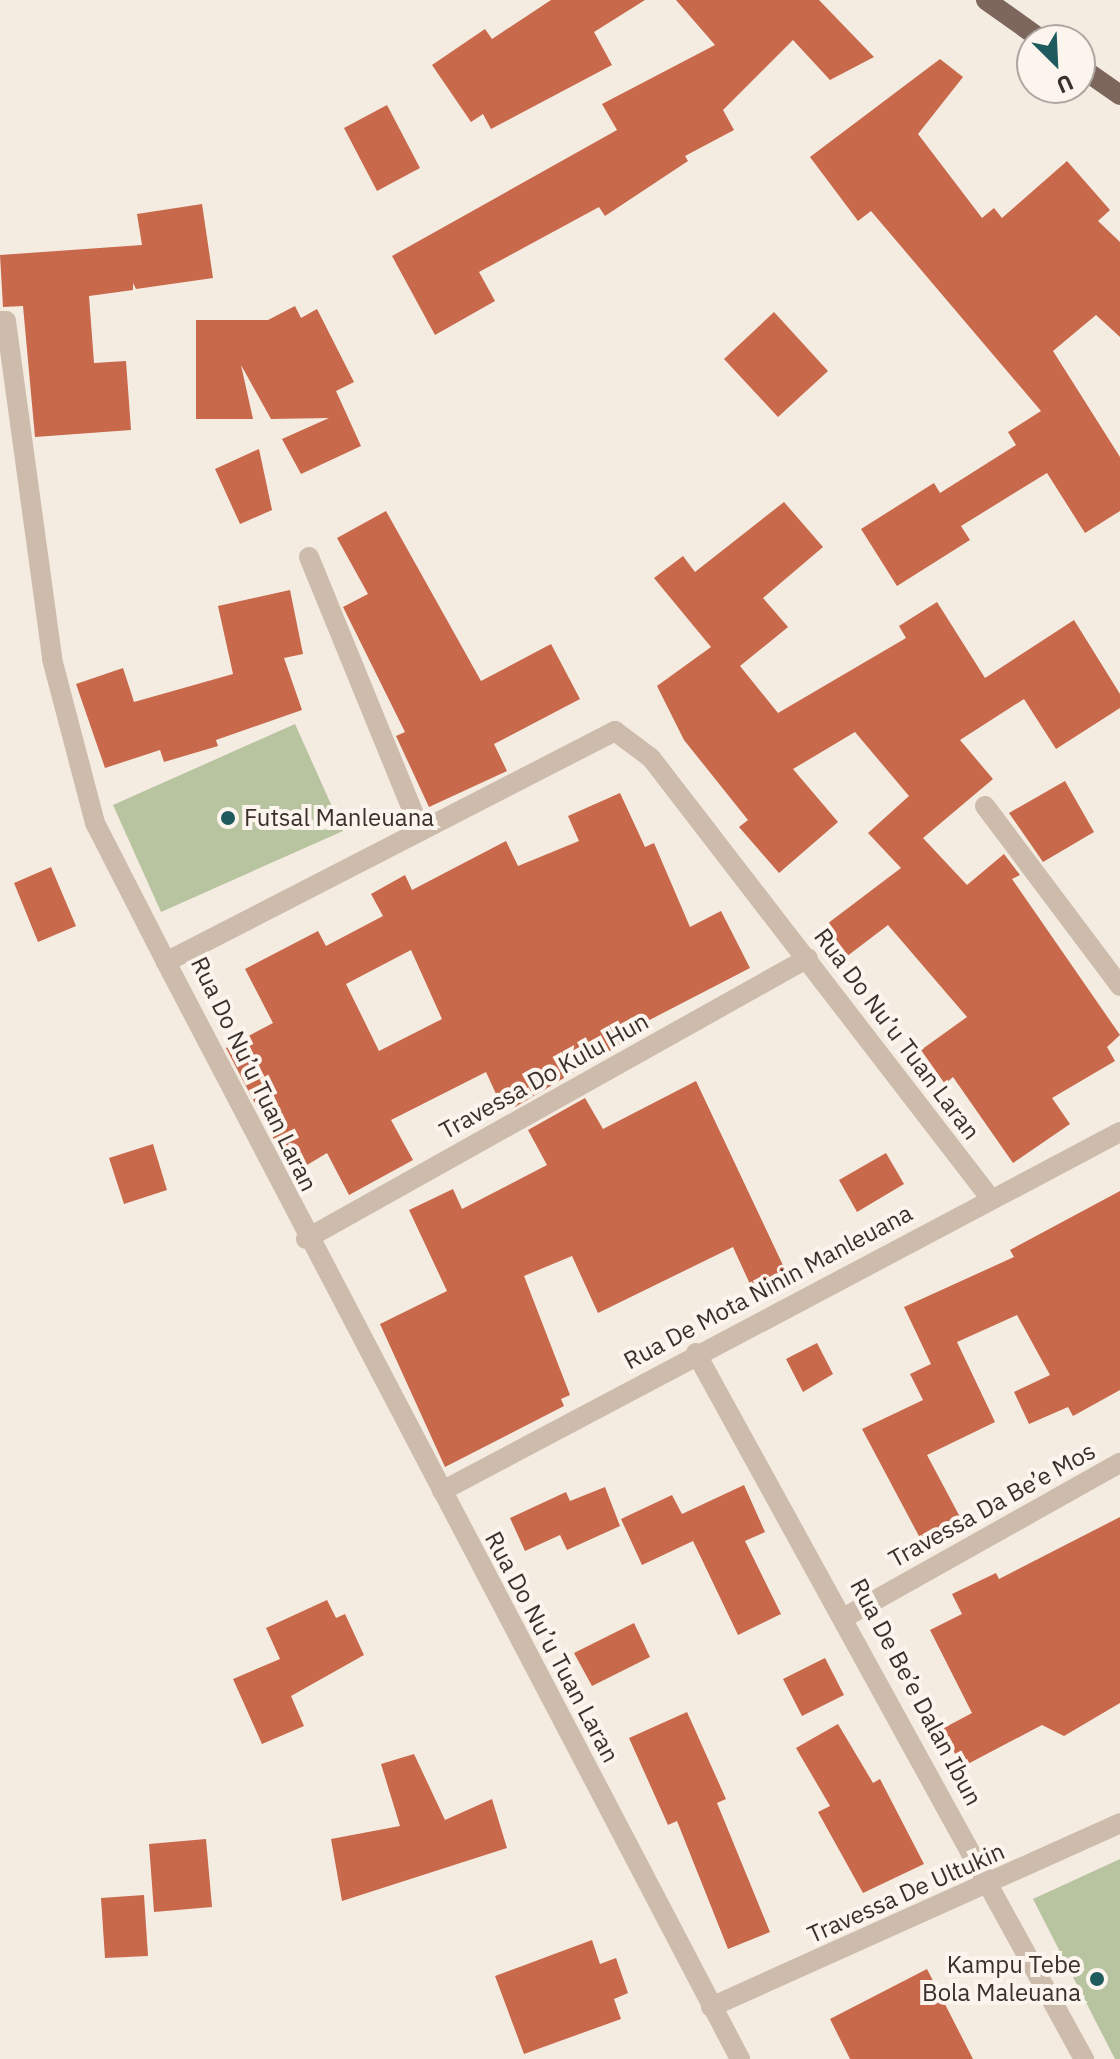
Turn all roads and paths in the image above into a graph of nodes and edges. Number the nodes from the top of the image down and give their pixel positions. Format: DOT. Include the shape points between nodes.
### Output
graph roads {
  1 [pos="986,0"];
  2 [pos="1020,24"];
  3 [pos="1096,78"];
  4 [pos="1120,95"];
  5 [pos="0,321"];
  6 [pos="309,557"];
  7 [pos="985,806"];
  8 [pos="421,831"];
  9 [pos="808,958"];
  10 [pos="166,962"];
  11 [pos="1120,986"];
  12 [pos="1120,1132"];
  13 [pos="991,1199"];
  14 [pos="306,1239"];
  15 [pos="696,1353"];
  16 [pos="1120,1463"];
  17 [pos="442,1491"];
  18 [pos="847,1616"];
  19 [pos="1120,1823"];
  20 [pos="990,1886"];
  21 [pos="711,2007"];
  22 [pos="740,2059"];
  23 [pos="1084,2059"];
  1 -- 2 [label="main road"];
  3 -- 4 [label="main road"];
  5 -- 10 [label="street" via="6,321 55,674 95,823"];
  6 -- 8 [label="street"];
  7 -- 11 [label="street"];
  8 -- 9 [label="street, Rua Do Nu’u Tuan Laran" via="615,731 651,758"];
  8 -- 10 [label="street, Rua Do Nu’u Tuan Laran"];
  9 -- 13 [label="street, Rua Do Nu’u Tuan Laran"];
  9 -- 14 [label="street, Travessa Do Kulu Hun"];
  10 -- 14 [label="street, Rua Do Nu’u Tuan Laran"];
  12 -- 13 [label="street, Rua De Mota Ninin Manleuana"];
  13 -- 15 [label="street, Rua De Mota Ninin Manleuana"];
  14 -- 17 [label="street, Rua Do Nu’u Tuan Laran"];
  15 -- 17 [label="street, Rua De Mota Ninin Manleuana"];
  15 -- 18 [label="street, Rua De Be’e Dalan Ibun"];
  16 -- 18 [label="street, Travessa Da Be’e Mos"];
  17 -- 21 [label="street, Rua Do Nu’u Tuan Laran"];
  18 -- 20 [label="street, Rua De Be’e Dalan Ibun"];
  19 -- 20 [label="street, Travessa De Ultukin"];
  20 -- 21 [label="street, Travessa De Ultukin"];
  20 -- 23 [label="street, Rua De Be’e Dalan Ibun"];
  21 -- 22 [label="street, Rua Do Nu’u Tuan Laran"];
}
